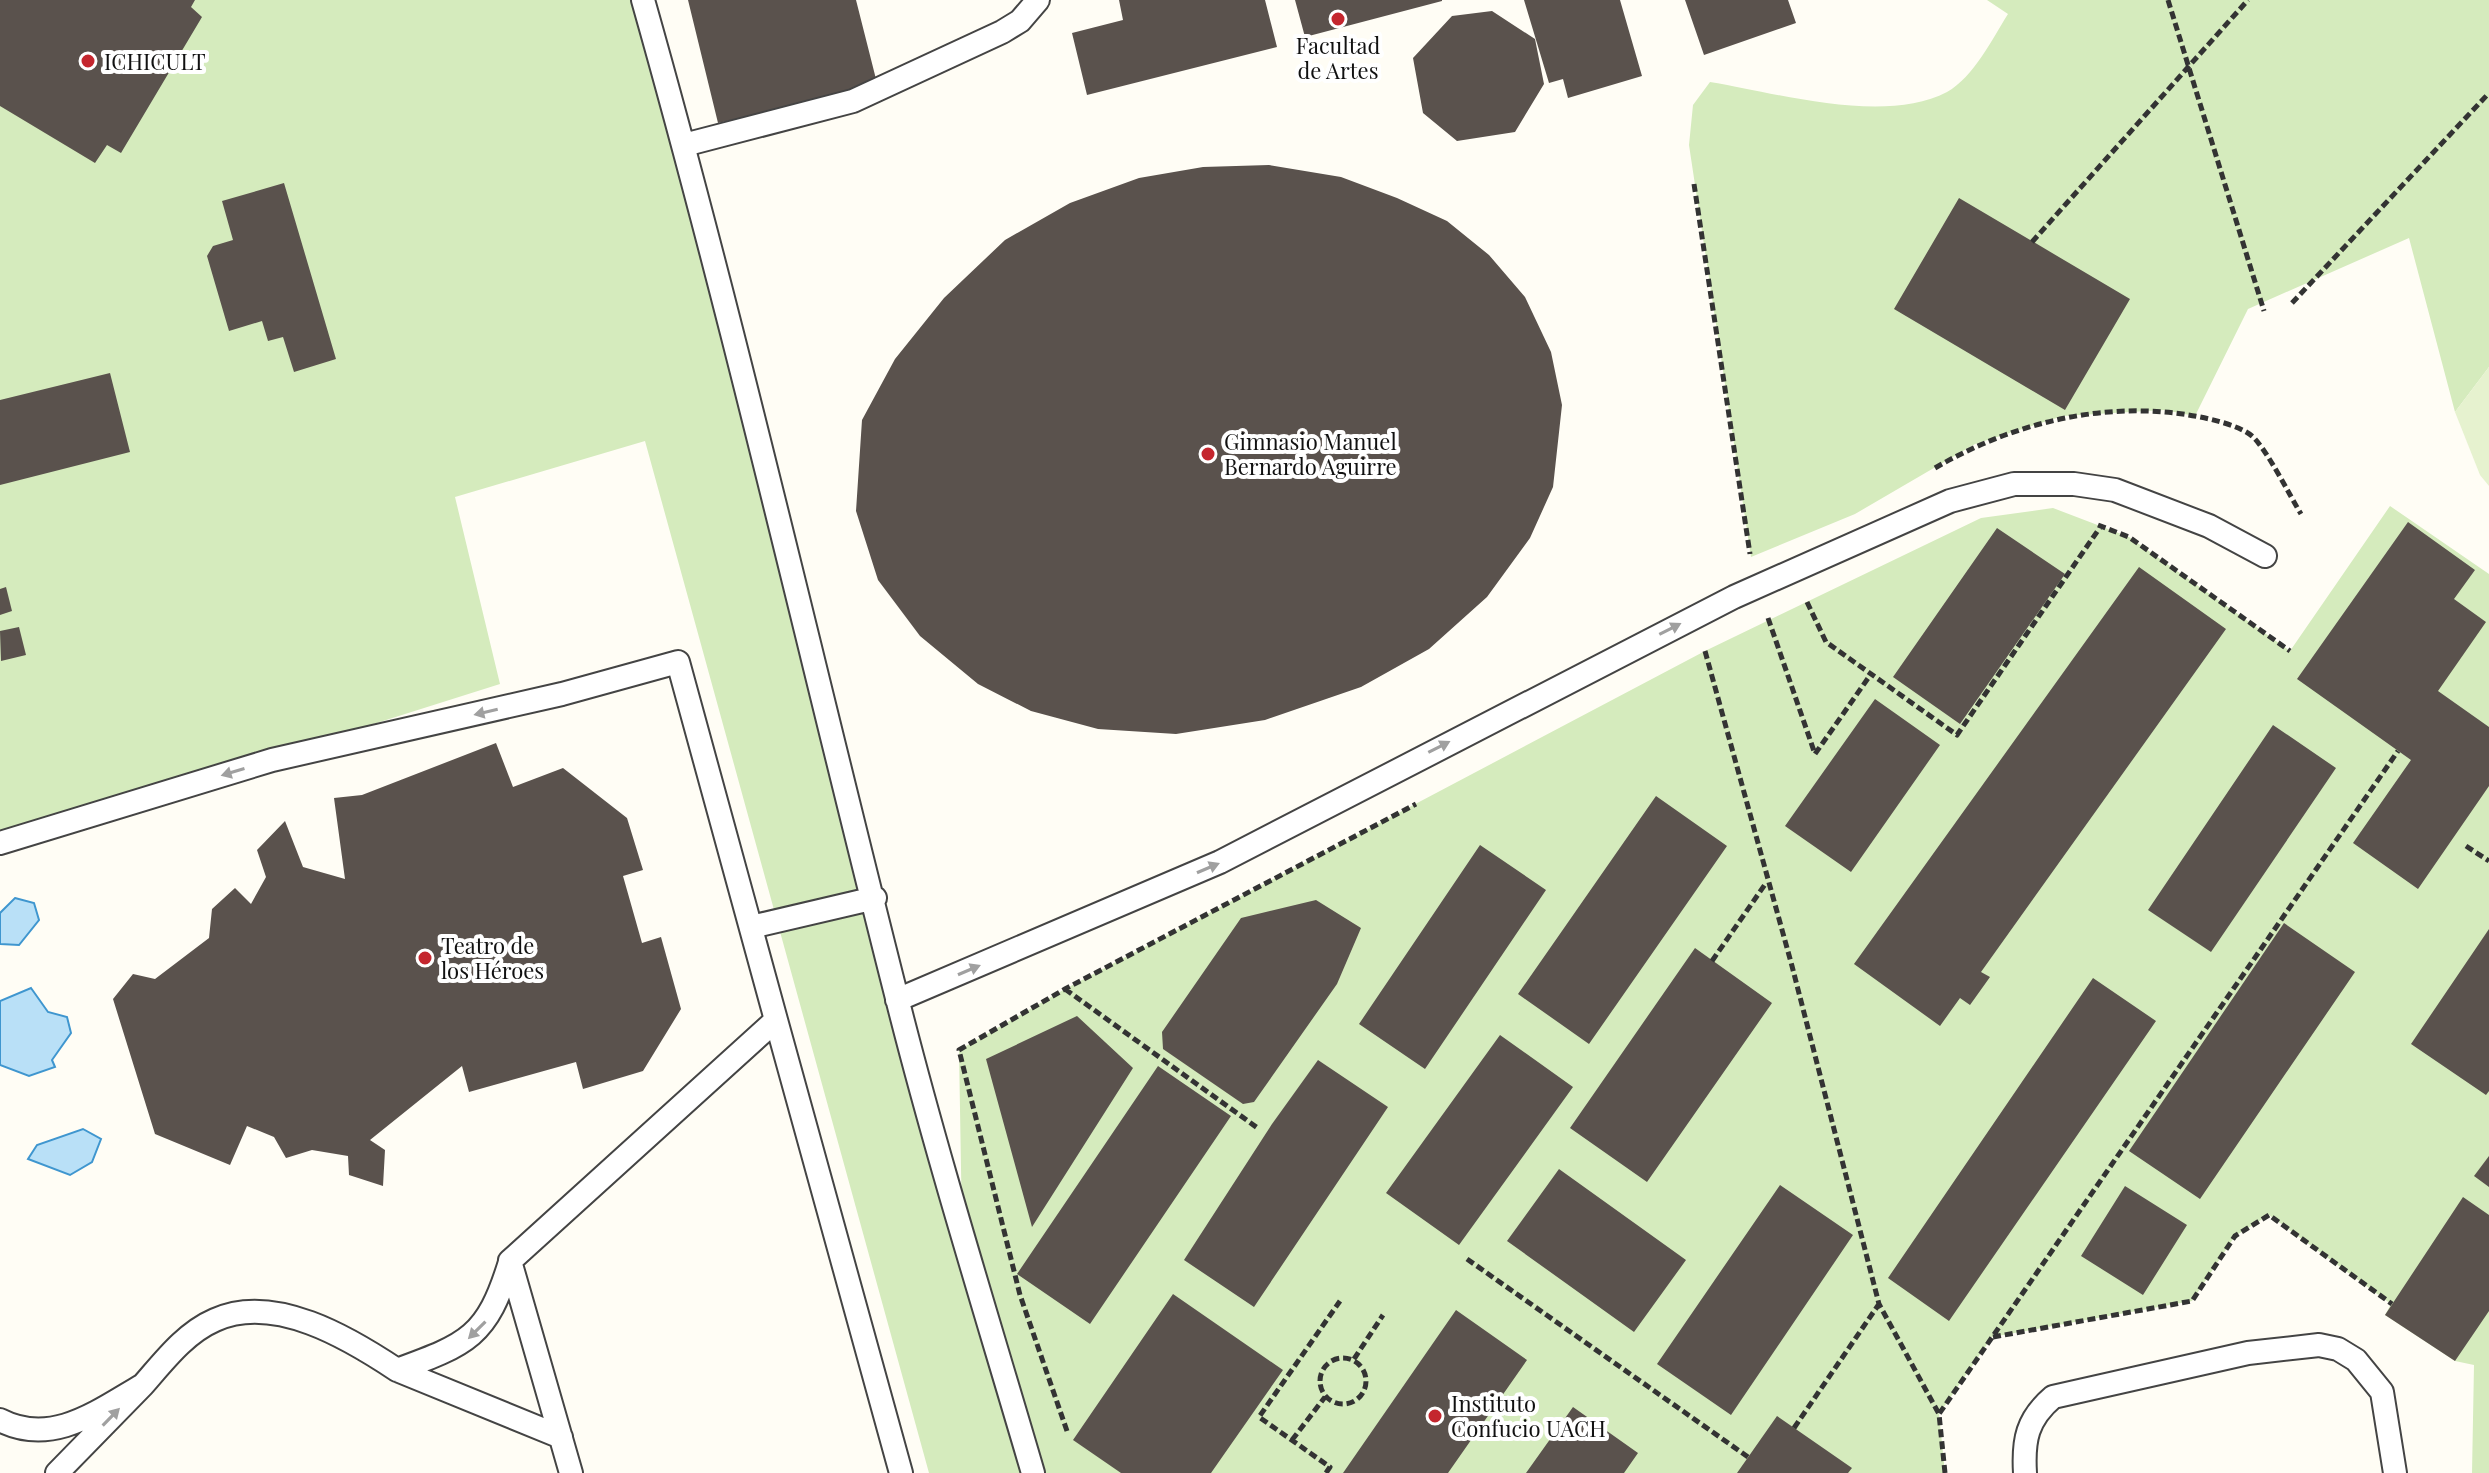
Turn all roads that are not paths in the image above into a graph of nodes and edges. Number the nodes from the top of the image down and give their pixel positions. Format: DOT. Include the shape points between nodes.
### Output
graph roads {
  1 [pos="643,0"];
  2 [pos="1038,0"];
  3 [pos="684,145"];
  4 [pos="2265,556"];
  5 [pos="0,843"];
  6 [pos="875,898"];
  7 [pos="751,927"];
  8 [pos="897,1000"];
  9 [pos="776,1020"];
  10 [pos="510,1261"];
  11 [pos="397,1370"];
  12 [pos="143,1385"];
  13 [pos="0,1420"];
  14 [pos="561,1437"];
  15 [pos="57,1473"];
  16 [pos="571,1473"];
  17 [pos="901,1473"];
  18 [pos="1033,1473"];
  19 [pos="2025,1473"];
  20 [pos="2395,1473"];
  1 -- 3 [label="lane"];
  2 -- 3 [label="lane" via="1002,32 853,101"];
  3 -- 6 [label="lane"];
  8 -- 4 [label="lane, one-way" via="1220,862 1757,585 1950,501 2014,484 2115,490 2209,526"];
  7 -- 5 [label="lane, one-way" via="678,662 272,760"];
  6 -- 7 [label="lane"];
  6 -- 8 [label="lane"];
  7 -- 9 [label="lane"];
  8 -- 18 [label="lane"];
  9 -- 10 [label="lane"];
  9 -- 17 [label="lane"];
  10 -- 11 [label="lane, one-way" via="485,1323 457,1347"];
  10 -- 14 [label="lane"];
  11 -- 12 [label="lane" via="317,1327 251,1312 216,1319 182,1341"];
  11 -- 14 [label="lane"];
  12 -- 13 [label="lane" via="86,1418 52,1430 17,1429"];
  15 -- 12 [label="lane, one-way"];
  14 -- 16 [label="lane"];
  19 -- 20 [label="lane" via="2027,1431 2038,1410 2053,1397 2248,1353 2319,1345 2356,1360 2382,1392"];
}
